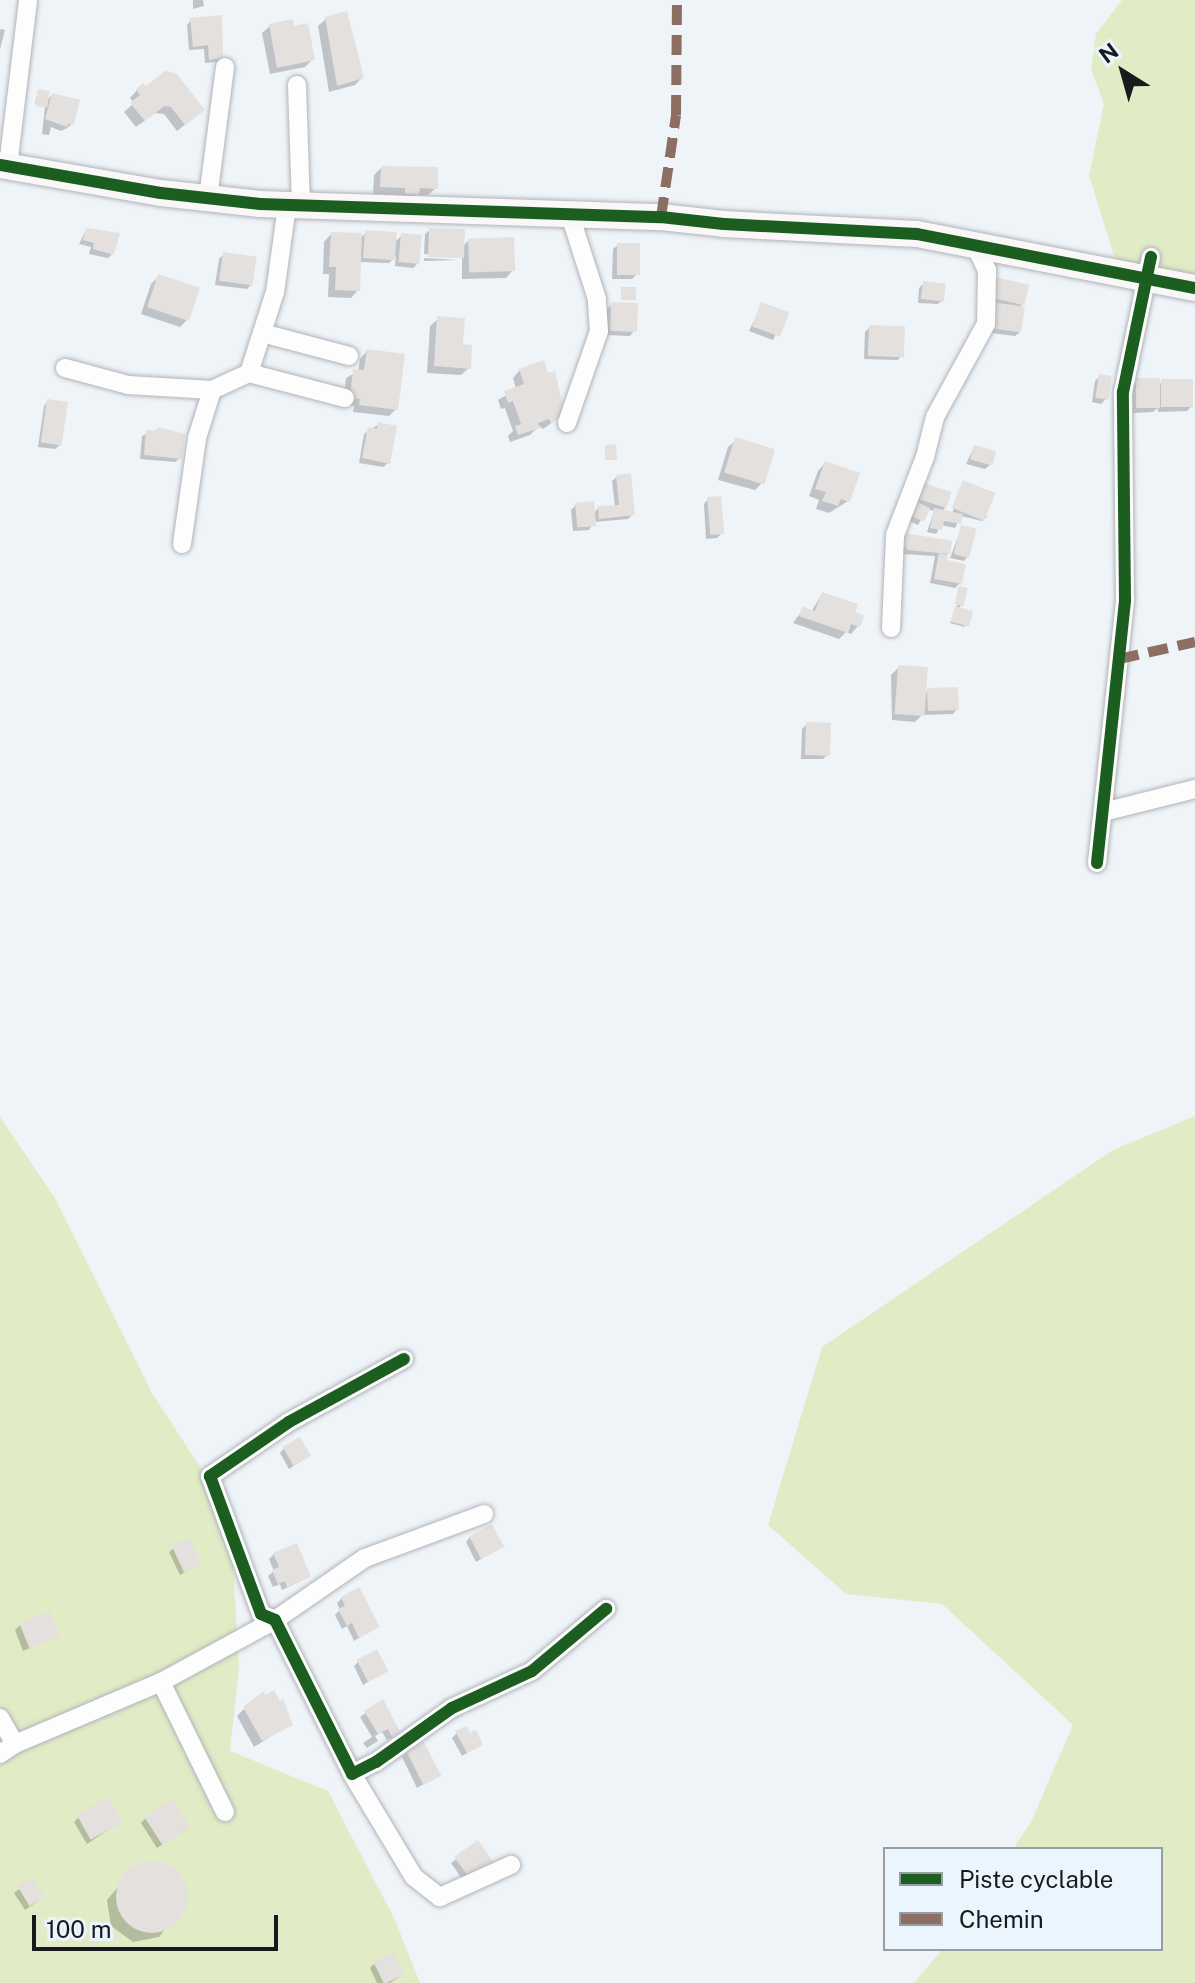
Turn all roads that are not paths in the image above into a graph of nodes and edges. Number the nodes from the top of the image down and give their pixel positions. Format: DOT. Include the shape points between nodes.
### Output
graph roads {
  1 [pos="28,0"];
  2 [pos="225,67"];
  3 [pos="297,85"];
  4 [pos="4,166"];
  5 [pos="208,198"];
  6 [pos="294,207"];
  7 [pos="570,215"];
  8 [pos="975,245"];
  9 [pos="1148,268"];
  10 [pos="1195,288"];
  11 [pos="262,333"];
  12 [pos="349,356"];
  13 [pos="65,368"];
  14 [pos="249,373"];
  15 [pos="212,390"];
  16 [pos="345,398"];
  17 [pos="567,423"];
  18 [pos="182,544"];
  19 [pos="891,628"];
  20 [pos="1195,789"];
  21 [pos="1103,812"];
  22 [pos="1097,863"];
  23 [pos="404,1359"];
  24 [pos="484,1514"];
  25 [pos="606,1609"];
  26 [pos="275,1620"];
  27 [pos="161,1682"];
  28 [pos="0,1718"];
  29 [pos="7,1749"];
  30 [pos="352,1774"];
  31 [pos="225,1812"];
  32 [pos="511,1865"];
  1 -- 4 [label="street"];
  2 -- 5 [label="street"];
  3 -- 6 [label="street"];
  4 -- 5 [label="street"];
  5 -- 6 [label="street"];
  6 -- 7 [label="street"];
  6 -- 11 [label="street"];
  7 -- 8 [label="street" via="917,234"];
  7 -- 17 [label="street" via="597,299 599,331"];
  8 -- 9 [label="street"];
  8 -- 19 [label="street" via="987,270 986,324 935,417 895,535"];
  9 -- 10 [label="street"];
  9 -- 21 [label="street" via="1123,392 1125,600"];
  11 -- 12 [label="street"];
  11 -- 14 [label="street"];
  13 -- 15 [label="street" via="128,385"];
  14 -- 15 [label="street"];
  14 -- 16 [label="street"];
  15 -- 18 [label="street" via="197,438"];
  20 -- 21 [label="street"];
  21 -- 22 [label="street"];
  23 -- 26 [label="street" via="289,1422 210,1476 261,1614"];
  24 -- 26 [label="street" via="365,1558"];
  25 -- 30 [label="street" via="532,1671 452,1708"];
  26 -- 27 [label="street"];
  26 -- 30 [label="street"];
  27 -- 29 [label="street"];
  27 -- 31 [label="street"];
  28 -- 29 [label="street"];
  30 -- 32 [label="street" via="414,1877 440,1897"];
}
